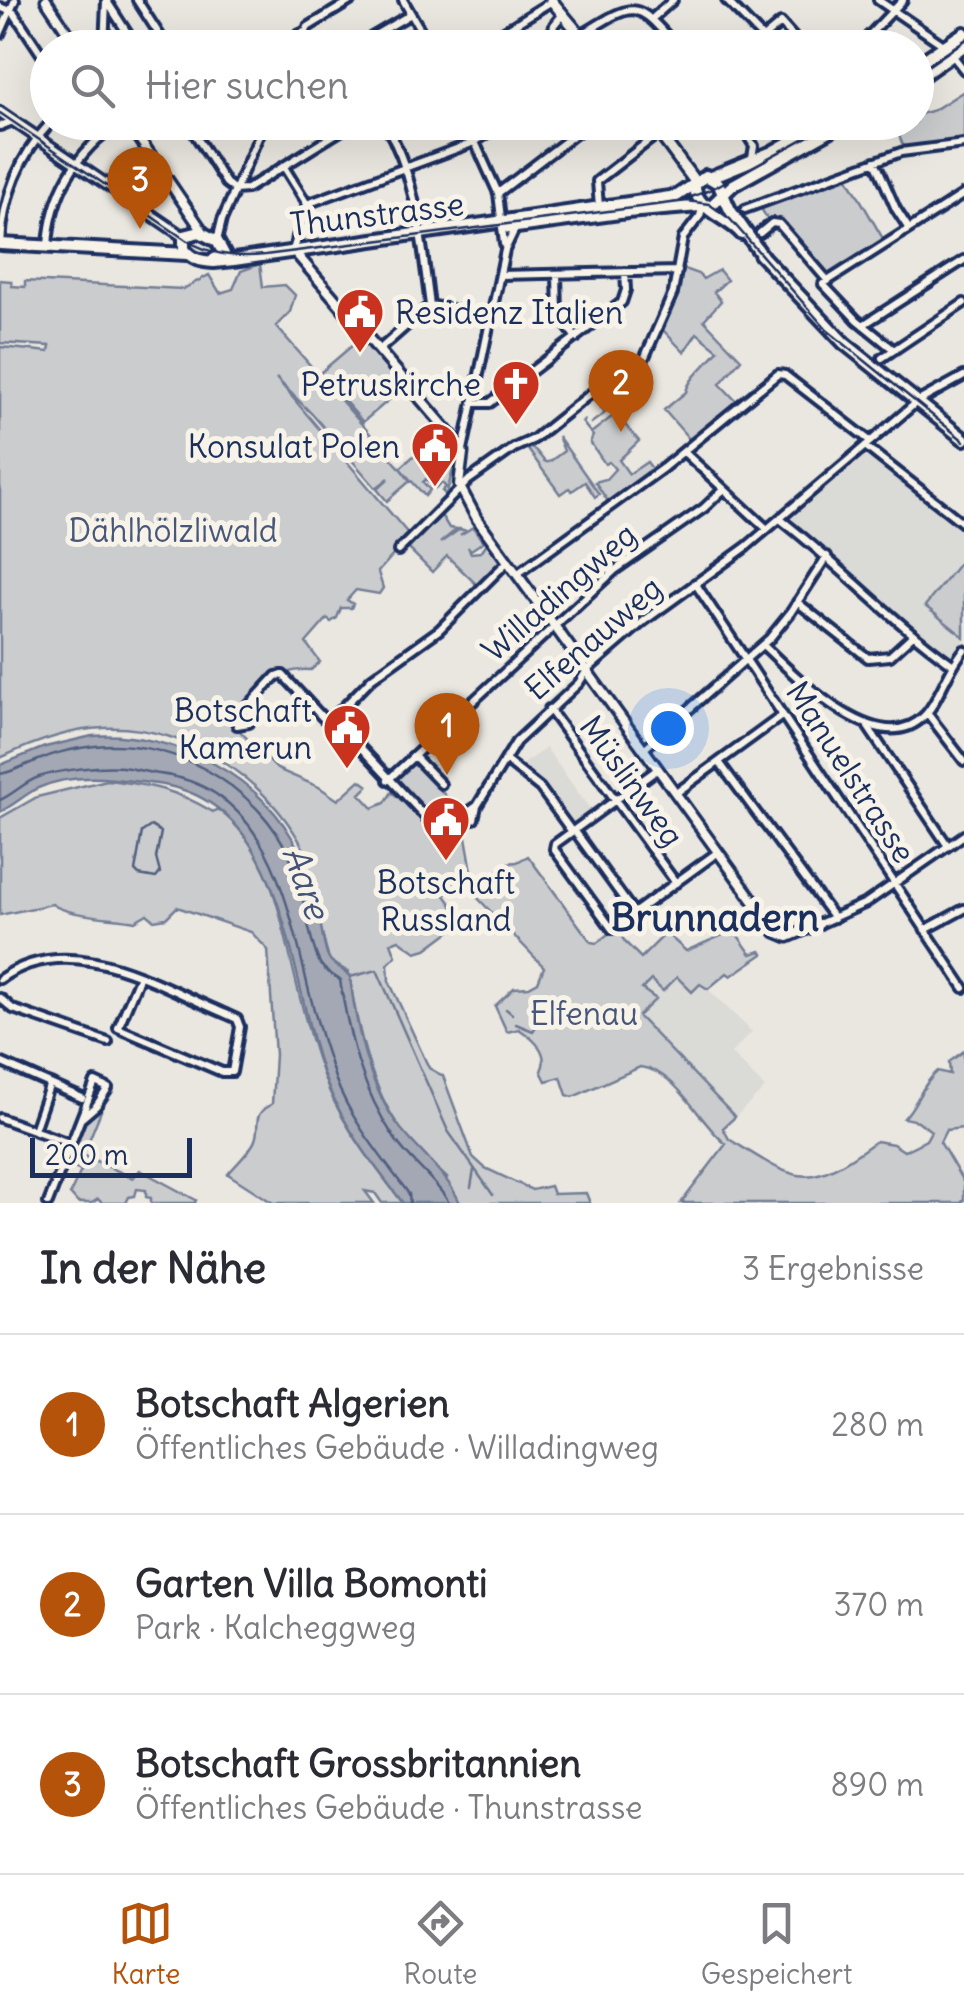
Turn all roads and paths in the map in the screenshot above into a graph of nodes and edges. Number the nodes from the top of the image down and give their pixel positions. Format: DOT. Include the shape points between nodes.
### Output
graph roads {
  1 [pos="15,0"];
  2 [pos="46,0"];
  3 [pos="106,0"];
  4 [pos="137,0"];
  5 [pos="352,0"];
  6 [pos="403,0"];
  7 [pos="551,0"];
  8 [pos="673,0"];
  9 [pos="726,0"];
  10 [pos="878,0"];
  11 [pos="903,0"];
  12 [pos="0,7"];
  13 [pos="10,11"];
  14 [pos="894,11"];
  15 [pos="411,14"];
  16 [pos="563,14"];
  17 [pos="654,17"];
  18 [pos="66,30"];
  19 [pos="105,30"];
  20 [pos="125,30"];
  21 [pos="156,30"];
  22 [pos="306,30"];
  23 [pos="384,30"];
  24 [pos="420,30"];
  25 [pos="505,30"];
  26 [pos="553,30"];
  27 [pos="577,30"];
  28 [pos="588,30"];
  29 [pos="664,30"];
  30 [pos="755,30"];
  31 [pos="875,30"];
  32 [pos="922,30"];
  33 [pos="964,33"];
  34 [pos="0,34"];
  35 [pos="30,39"];
  36 [pos="934,39"];
  37 [pos="964,46"];
  38 [pos="949,50"];
  39 [pos="934,57"];
  40 [pos="934,62"];
  41 [pos="964,70"];
  42 [pos="0,112"];
  43 [pos="13,120"];
  44 [pos="0,126"];
  45 [pos="30,132"];
  46 [pos="36,140"];
  47 [pos="42,140"];
  48 [pos="97,140"];
  49 [pos="138,140"];
  50 [pos="199,140"];
  51 [pos="257,140"];
  52 [pos="326,140"];
  53 [pos="392,140"];
  54 [pos="478,140"];
  55 [pos="567,140"];
  56 [pos="650,140"];
  57 [pos="666,140"];
  58 [pos="750,140"];
  59 [pos="792,140"];
  60 [pos="814,140"];
  61 [pos="475,142"];
  62 [pos="964,144"];
  63 [pos="752,158"];
  64 [pos="875,161"];
  65 [pos="77,164"];
  66 [pos="284,166"];
  67 [pos="687,167"];
  68 [pos="404,168"];
  69 [pos="709,176"];
  70 [pos="696,183"];
  71 [pos="236,190"];
  72 [pos="498,193"];
  73 [pos="964,194"];
  74 [pos="722,195"];
  75 [pos="307,204"];
  76 [pos="703,204"];
  77 [pos="599,207"];
  78 [pos="745,209"];
  79 [pos="502,223"];
  80 [pos="516,228"];
  81 [pos="909,229"];
  82 [pos="420,233"];
  83 [pos="760,233"];
  84 [pos="213,239"];
  85 [pos="0,244"];
  86 [pos="48,246"];
  87 [pos="185,246"];
  88 [pos="294,250"];
  89 [pos="505,250"];
  90 [pos="259,254"];
  91 [pos="763,256"];
  92 [pos="964,260"];
  93 [pos="211,262"];
  94 [pos="678,270"];
  95 [pos="626,272"];
  96 [pos="557,274"];
  97 [pos="500,275"];
  98 [pos="826,282"];
  99 [pos="964,302"];
  100 [pos="430,305"];
  101 [pos="491,318"];
  102 [pos="863,325"];
  103 [pos="576,338"];
  104 [pos="380,350"];
  105 [pos="894,350"];
  106 [pos="882,358"];
  107 [pos="964,376"];
  108 [pos="917,402"];
  109 [pos="473,403"];
  110 [pos="448,428"];
  111 [pos="467,430"];
  112 [pos="964,438"];
  113 [pos="868,444"];
  114 [pos="684,452"];
  115 [pos="463,453"];
  116 [pos="460,488"];
  117 [pos="724,490"];
  118 [pos="780,519"];
  119 [pos="964,524"];
  120 [pos="768,529"];
  121 [pos="398,551"];
  122 [pos="827,556"];
  123 [pos="506,562"];
  124 [pos="516,575"];
  125 [pos="696,584"];
  126 [pos="797,602"];
  127 [pos="553,624"];
  128 [pos="913,635"];
  129 [pos="763,645"];
  130 [pos="964,650"];
  131 [pos="746,658"];
  132 [pos="952,664"];
  133 [pos="588,670"];
  134 [pos="250,704"];
  135 [pos="548,709"];
  136 [pos="927,713"];
  137 [pos="783,715"];
  138 [pos="332,718"];
  139 [pos="868,727"];
  140 [pos="644,750"];
  141 [pos="962,755"];
  142 [pos="414,756"];
  143 [pos="505,760"];
  144 [pos="719,762"];
  145 [pos="658,770"];
  146 [pos="388,780"];
  147 [pos="440,784"];
  148 [pos="676,794"];
  149 [pos="615,800"];
  150 [pos="477,806"];
  151 [pos="434,825"];
  152 [pos="573,831"];
  153 [pos="964,836"];
  154 [pos="948,846"];
  155 [pos="718,852"];
  156 [pos="676,883"];
  157 [pos="894,883"];
  158 [pos="964,909"];
  159 [pos="634,913"];
  160 [pos="834,918"];
  161 [pos="820,924"];
  162 [pos="925,930"];
  163 [pos="139,978"];
  164 [pos="0,980"];
  165 [pos="964,988"];
  166 [pos="0,998"];
  167 [pos="108,1042"];
  168 [pos="0,1062"];
  169 [pos="49,1086"];
  170 [pos="82,1098"];
  171 [pos="82,1118"];
  172 [pos="1,1120"];
  173 [pos="34,1130"];
  174 [pos="69,1143"];
  175 [pos="48,1203"];
  1 -- 13 [label="street"];
  2 -- 18 [label="street"];
  3 -- 19 [label="street"];
  3 -- 20 [label="street"];
  4 -- 21 [label="street"];
  5 -- 22 [label="street"];
  6 -- 15 [label="street"];
  7 -- 16 [label="main road"];
  7 -- 25 [label="street"];
  8 -- 17 [label="street"];
  9 -- 30 [label="street"];
  10 -- 14 [label="street"];
  11 -- 14 [label="street"];
  12 -- 13 [label="street"];
  13 -- 34 [label="street"];
  13 -- 35 [label="street"];
  14 -- 31 [label="street"];
  14 -- 32 [label="street"];
  15 -- 23 [label="street"];
  15 -- 24 [label="street"];
  16 -- 26 [label="street"];
  16 -- 27 [label="main road"];
  17 -- 28 [label="street" via="641,5 625,4"];
  17 -- 29 [label="street"];
  33 -- 38 [label="main road"];
  36 -- 38 [label="street"];
  37 -- 38 [label="main road"];
  38 -- 39 [label="main road"];
  38 -- 40 [label="main road"];
  38 -- 41 [label="street"];
  42 -- 43 [label="street"];
  43 -- 44 [label="street"];
  43 -- 45 [label="street"];
  46 -- 85 [label="street" via="20,163"];
  47 -- 65 [label="street"];
  48 -- 65 [label="street"];
  49 -- 84 [label="street"];
  50 -- 71 [label="street"];
  51 -- 71 [label="street"];
  52 -- 66 [label="street"];
  53 -- 68 [label="street"];
  54 -- 61 [label="street"];
  55 -- 72 [label="street"];
  56 -- 77 [label="street" via="597,182"];
  57 -- 67 [label="main road"];
  58 -- 63 [label="street"];
  59 -- 63 [label="main road"];
  60 -- 74 [label="main road"];
  61 -- 68 [label="street"];
  61 -- 72 [label="street"];
  62 -- 64 [label="street"];
  63 -- 69 [label="main road"];
  64 -- 78 [label="street"];
  64 -- 81 [label="street"];
  65 -- 86 [label="street" via="58,190"];
  65 -- 87 [label="street"];
  66 -- 71 [label="street"];
  66 -- 75 [label="street"];
  67 -- 69 [label="main road"];
  67 -- 70 [label="main road"];
  68 -- 75 [label="street"];
  68 -- 82 [label="street"];
  69 -- 70 [label="main road"];
  69 -- 74 [label="main road"];
  70 -- 76 [label="main road" via="694,193"];
  70 -- 77 [label="main road, Thunstrasse" via="680,196"];
  71 -- 84 [label="street"];
  72 -- 79 [label="street"];
  73 -- 81 [label="street"];
  74 -- 76 [label="main road"];
  74 -- 91 [label="main road"];
  75 -- 88 [label="street"];
  76 -- 80 [label="main road, Thunstrasse"];
  76 -- 91 [label="main road"];
  76 -- 94 [label="street" via="683,238"];
  77 -- 79 [label="main road, Thunstrasse"];
  79 -- 80 [label="main road, Thunstrasse"];
  79 -- 82 [label="main road, Thunstrasse"];
  79 -- 89 [label="street"];
  80 -- 89 [label="street"];
  81 -- 98 [label="street"];
  82 -- 88 [label="main road, Thunstrasse"];
  82 -- 100 [label="street"];
  83 -- 98 [label="street" via="779,224"];
  84 -- 87 [label="main road" via="192,233"];
  84 -- 90 [label="main road, Thunstrasse"];
  84 -- 93 [label="main road" via="224,255"];
  85 -- 86 [label="main road"];
  86 -- 87 [label="main road"];
  87 -- 93 [label="main road" via="196,260"];
  88 -- 90 [label="main road, Thunstrasse"];
  88 -- 104 [label="street"];
  89 -- 97 [label="street"];
  90 -- 93 [label="main road, Thunstrasse"];
  91 -- 108 [label="main road" via="836,336"];
  92 -- 102 [label="street"];
  94 -- 95 [label="street"];
  94 -- 116 [label="street" via="641,362"];
  95 -- 96 [label="street"];
  95 -- 103 [label="street" via="623,300"];
  96 -- 97 [label="street"];
  96 -- 103 [label="street" via="558,314"];
  97 -- 101 [label="street"];
  98 -- 102 [label="street"];
  99 -- 105 [label="street"];
  100 -- 101 [label="street"];
  100 -- 104 [label="street"];
  101 -- 109 [label="street"];
  102 -- 105 [label="street"];
  103 -- 109 [label="street" via="490,404"];
  104 -- 110 [label="street"];
  105 -- 106 [label="street"];
  107 -- 108 [label="street, Elfenauweg"];
  108 -- 112 [label="main road"];
  108 -- 113 [label="street, Elfenauweg"];
  109 -- 111 [label="street"];
  110 -- 111 [label="street"];
  110 -- 115 [label="street"];
  111 -- 115 [label="street"];
  113 -- 114 [label="street" via="780,373"];
  113 -- 118 [label="street, Elfenauweg"];
  113 -- 119 [label="street"];
  114 -- 117 [label="street"];
  114 -- 124 [label="street"];
  115 -- 116 [label="street"];
  116 -- 121 [label="street"];
  116 -- 123 [label="street"];
  117 -- 120 [label="street"];
  117 -- 127 [label="street, Willadingweg"];
  118 -- 120 [label="street, Elfenauweg"];
  118 -- 122 [label="street"];
  120 -- 125 [label="street, Elfenauweg"];
  122 -- 126 [label="street"];
  122 -- 128 [label="street"];
  123 -- 124 [label="street"];
  123 -- 138 [label="street" via="439,630 372,678"];
  124 -- 127 [label="street"];
  125 -- 131 [label="street, Manuelstrasse"];
  125 -- 133 [label="street, Elfenauweg"];
  126 -- 128 [label="street" via="868,658 890,656"];
  126 -- 129 [label="street"];
  127 -- 133 [label="street"];
  127 -- 142 [label="street, Willadingweg"];
  128 -- 132 [label="street"];
  129 -- 131 [label="street"];
  129 -- 139 [label="street"];
  130 -- 132 [label="street"];
  131 -- 137 [label="street, Manuelstrasse"];
  131 -- 140 [label="street"];
  132 -- 136 [label="street"];
  133 -- 135 [label="street, Elfenauweg"];
  133 -- 140 [label="street"];
  134 -- 138 [label="street" via="282,674 323,718"];
  135 -- 143 [label="street, Elfenauweg"];
  135 -- 149 [label="street, Müslinweg"];
  136 -- 139 [label="street" via="901,728"];
  136 -- 141 [label="street"];
  137 -- 144 [label="street"];
  137 -- 157 [label="street, Manuelstrasse"];
  138 -- 146 [label="street"];
  139 -- 154 [label="street"];
  140 -- 145 [label="street"];
  142 -- 146 [label="street, Willadingweg"];
  142 -- 147 [label="street"];
  143 -- 150 [label="street, Elfenauweg"];
  143 -- 152 [label="street" via="542,791"];
  144 -- 148 [label="street"];
  144 -- 160 [label="street"];
  145 -- 148 [label="street"];
  145 -- 149 [label="street"];
  146 -- 151 [label="street"];
  148 -- 155 [label="street"];
  149 -- 152 [label="street"];
  149 -- 156 [label="street, Müslinweg"];
  152 -- 159 [label="street"];
  152 -- 159 [label="street, Müslinweg" via="554,848 612,929"];
  153 -- 154 [label="street"];
  154 -- 157 [label="street"];
  155 -- 156 [label="street, Müslinweg"];
  155 -- 161 [label="street" via="777,934"];
  156 -- 159 [label="street, Müslinweg"];
  157 -- 160 [label="street"];
  157 -- 162 [label="street, Manuelstrasse"];
  158 -- 162 [label="street"];
  160 -- 161 [label="street"];
  162 -- 165 [label="street, Manuelstrasse"];
  163 -- 163 [label="street" via="118,1028 228,1074 237,1019"];
  163 -- 164 [label="street" via="60,956 26,964"];
  166 -- 167 [label="street"];
  168 -- 169 [label="street"];
  169 -- 170 [label="street"];
  169 -- 173 [label="street"];
  171 -- 171 [label="street" via="96,1106 108,1088 95,1082"];
  171 -- 175 [label="street"];
  172 -- 173 [label="street"];
  173 -- 174 [label="street"];
}
